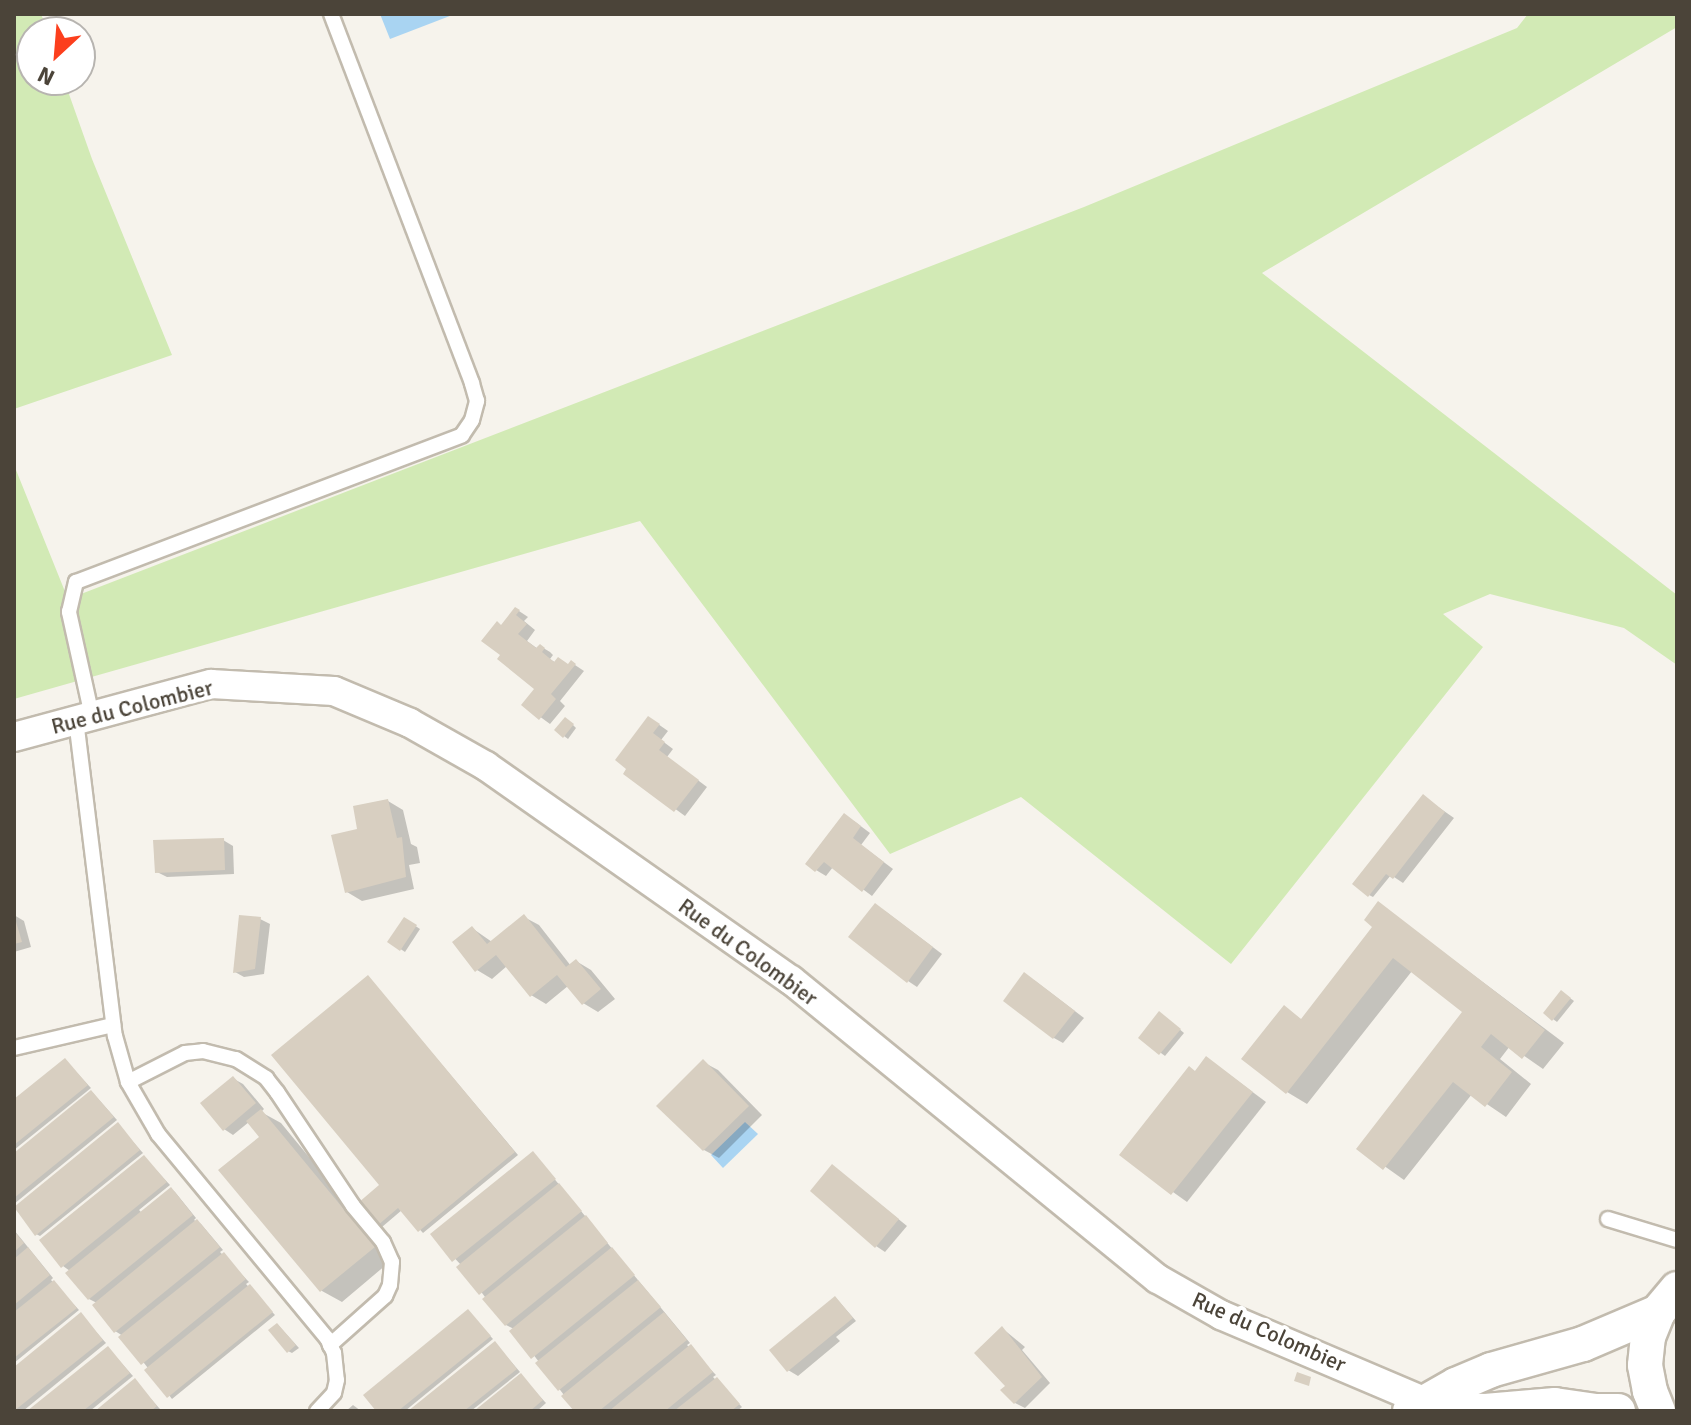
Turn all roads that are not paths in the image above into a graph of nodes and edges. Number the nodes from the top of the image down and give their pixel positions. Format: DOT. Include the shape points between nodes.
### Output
graph roads {
  1 [pos="331,14"];
  2 [pos="84,718"];
  3 [pos="14,737"];
  4 [pos="113,1025"];
  5 [pos="14,1048"];
  6 [pos="128,1082"];
  7 [pos="1608,1219"];
  8 [pos="1677,1240"];
  9 [pos="1668,1301"];
  10 [pos="330,1345"];
  11 [pos="1417,1406"];
  12 [pos="1606,1410"];
  13 [pos="317,1411"];
  14 [pos="1658,1411"];
  1 -- 2 [label="lane" via="472,383 477,401 472,420 462,435 76,582 69,612"];
  2 -- 3 [label="street, Rue du Colombier"];
  2 -- 4 [label="lane"];
  2 -- 11 [label="street, Rue du Colombier" via="211,684 334,691 410,723 486,766 791,980 1158,1279 1221,1315"];
  4 -- 5 [label="lane"];
  4 -- 6 [label="lane"];
  6 -- 10 [label="lane" via="158,1134"];
  6 -- 10 [label="lane" via="185,1053 203,1051 236,1059 266,1078 277,1092 392,1262 385,1296"];
  7 -- 8 [label="lane"];
  9 -- 11 [label="street" via="1583,1344 1491,1370"];
  9 -- 14 [label="street" via="1648,1337 1645,1365"];
  10 -- 13 [label="lane" via="337,1368 334,1393"];
  11 -- 12 [label="street, Rue du Colombier" via="1555,1402"];
}
